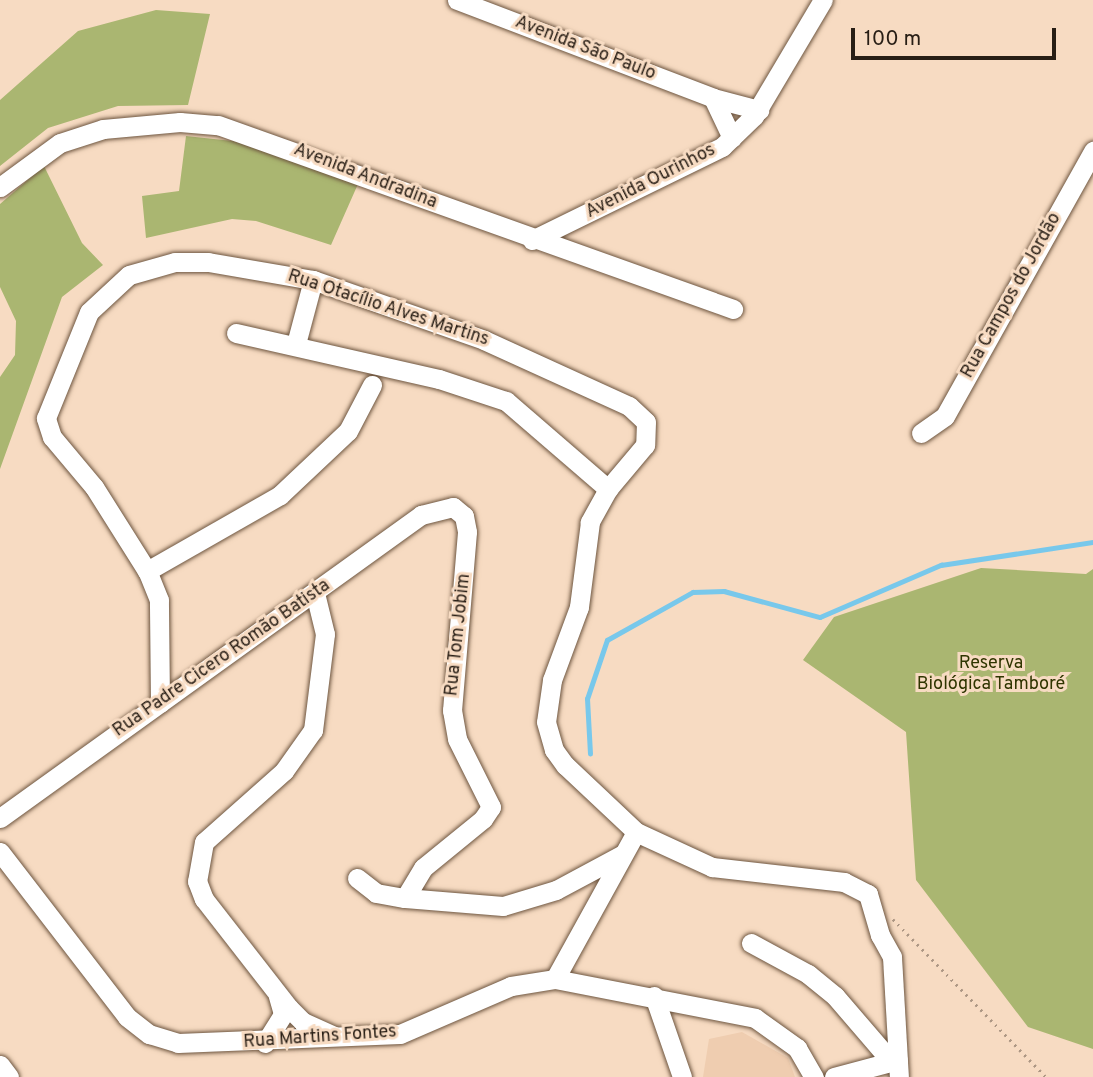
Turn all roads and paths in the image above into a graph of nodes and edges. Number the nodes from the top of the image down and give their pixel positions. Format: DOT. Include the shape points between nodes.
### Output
graph roads {
  1 [pos="457,0"];
  2 [pos="823,0"];
  3 [pos="713,98"];
  4 [pos="759,110"];
  5 [pos="732,138"];
  6 [pos="1093,151"];
  7 [pos="0,187"];
  8 [pos="532,240"];
  9 [pos="313,280"];
  10 [pos="733,309"];
  11 [pos="236,333"];
  12 [pos="296,344"];
  13 [pos="372,385"];
  14 [pos="921,433"];
  15 [pos="608,489"];
  16 [pos="447,507"];
  17 [pos="147,570"];
  18 [pos="315,593"];
  19 [pos="160,703"];
  20 [pos="0,818"];
  21 [pos="636,832"];
  22 [pos="0,852"];
  23 [pos="624,853"];
  24 [pos="357,878"];
  25 [pos="405,898"];
  26 [pos="893,919"];
  27 [pos="751,943"];
  28 [pos="555,979"];
  29 [pos="274,989"];
  30 [pos="654,996"];
  31 [pos="342,1039"];
  32 [pos="265,1042"];
  33 [pos="0,1065"];
  34 [pos="896,1066"];
  35 [pos="9,1077"];
  36 [pos="682,1077"];
  37 [pos="814,1077"];
  38 [pos="834,1077"];
  39 [pos="1046,1077"];
  1 -- 3 [label="street, Avenida São Paulo"];
  2 -- 4 [label="street, Avenida Ourinhos"];
  3 -- 4 [label="street, Avenida São Paulo"];
  3 -- 5 [label="street"];
  4 -- 5 [label="street, Avenida Ourinhos"];
  5 -- 8 [label="street, Avenida Ourinhos" via="703,159"];
  6 -- 14 [label="street, Rua Campos do Jordão" via="944,416"];
  7 -- 8 [label="street, Avenida Andradina" via="60,143 103,130 180,122 218,125"];
  8 -- 10 [label="street, Avenida Andradina" via="620,265"];
  9 -- 12 [label="street"];
  9 -- 15 [label="street, Rua Otacílio Alves Martins" via="497,345 629,405 646,422 645,445"];
  9 -- 17 [label="street, Rua Otacílio Alves Martins" via="208,262 175,262 129,275 89,312 57,382 48,428 94,487"];
  11 -- 12 [label="street"];
  12 -- 15 [label="street" via="506,401"];
  13 -- 17 [label="street" via="348,431 297,481"];
  15 -- 21 [label="street, Rua Otacílio Alves Martins" via="590,522 579,607 552,680 545,722 554,750 565,765"];
  16 -- 18 [label="street, Rua Padre Cicero Romão Batista" via="421,515"];
  16 -- 25 [label="street, Rua Tom Jobim" via="460,510 467,531 452,710 457,739 470,770 491,802 483,820 423,868"];
  17 -- 19 [label="street, Rua Otacílio Alves Martins" via="159,600"];
  18 -- 19 [label="street, Rua Padre Cicero Romão Batista"];
  18 -- 29 [label="street" via="325,634 313,730 284,771 216,827 204,842 198,861 197,881 204,899"];
  19 -- 20 [label="street, Rua Padre Cicero Romão Batista"];
  21 -- 23 [label="street"];
  21 -- 34 [label="street, Rua Otacílio Alves Martins" via="712,867 844,882 868,894 892,957"];
  22 -- 32 [label="street, Rua Martins Fontes" via="120,1008 149,1034 188,1044"];
  23 -- 25 [label="street" via="556,890 503,906 482,908"];
  23 -- 28 [label="street"];
  24 -- 25 [label="street" via="376,893"];
  26 -- 39 [label="path"];
  27 -- 34 [label="street" via="808,974 835,996"];
  28 -- 30 [label="street, Rua Martins Fontes"];
  28 -- 31 [label="street, Rua Martins Fontes" via="511,986 400,1034"];
  29 -- 31 [label="street" via="303,1022"];
  29 -- 32 [label="street" via="284,1014"];
  30 -- 36 [label="street"];
  30 -- 37 [label="street, Rua Martins Fontes" via="755,1018 797,1048"];
  31 -- 32 [label="street, Rua Martins Fontes"];
  33 -- 35 [label="street"];
  34 -- 38 [label="street"];
}
